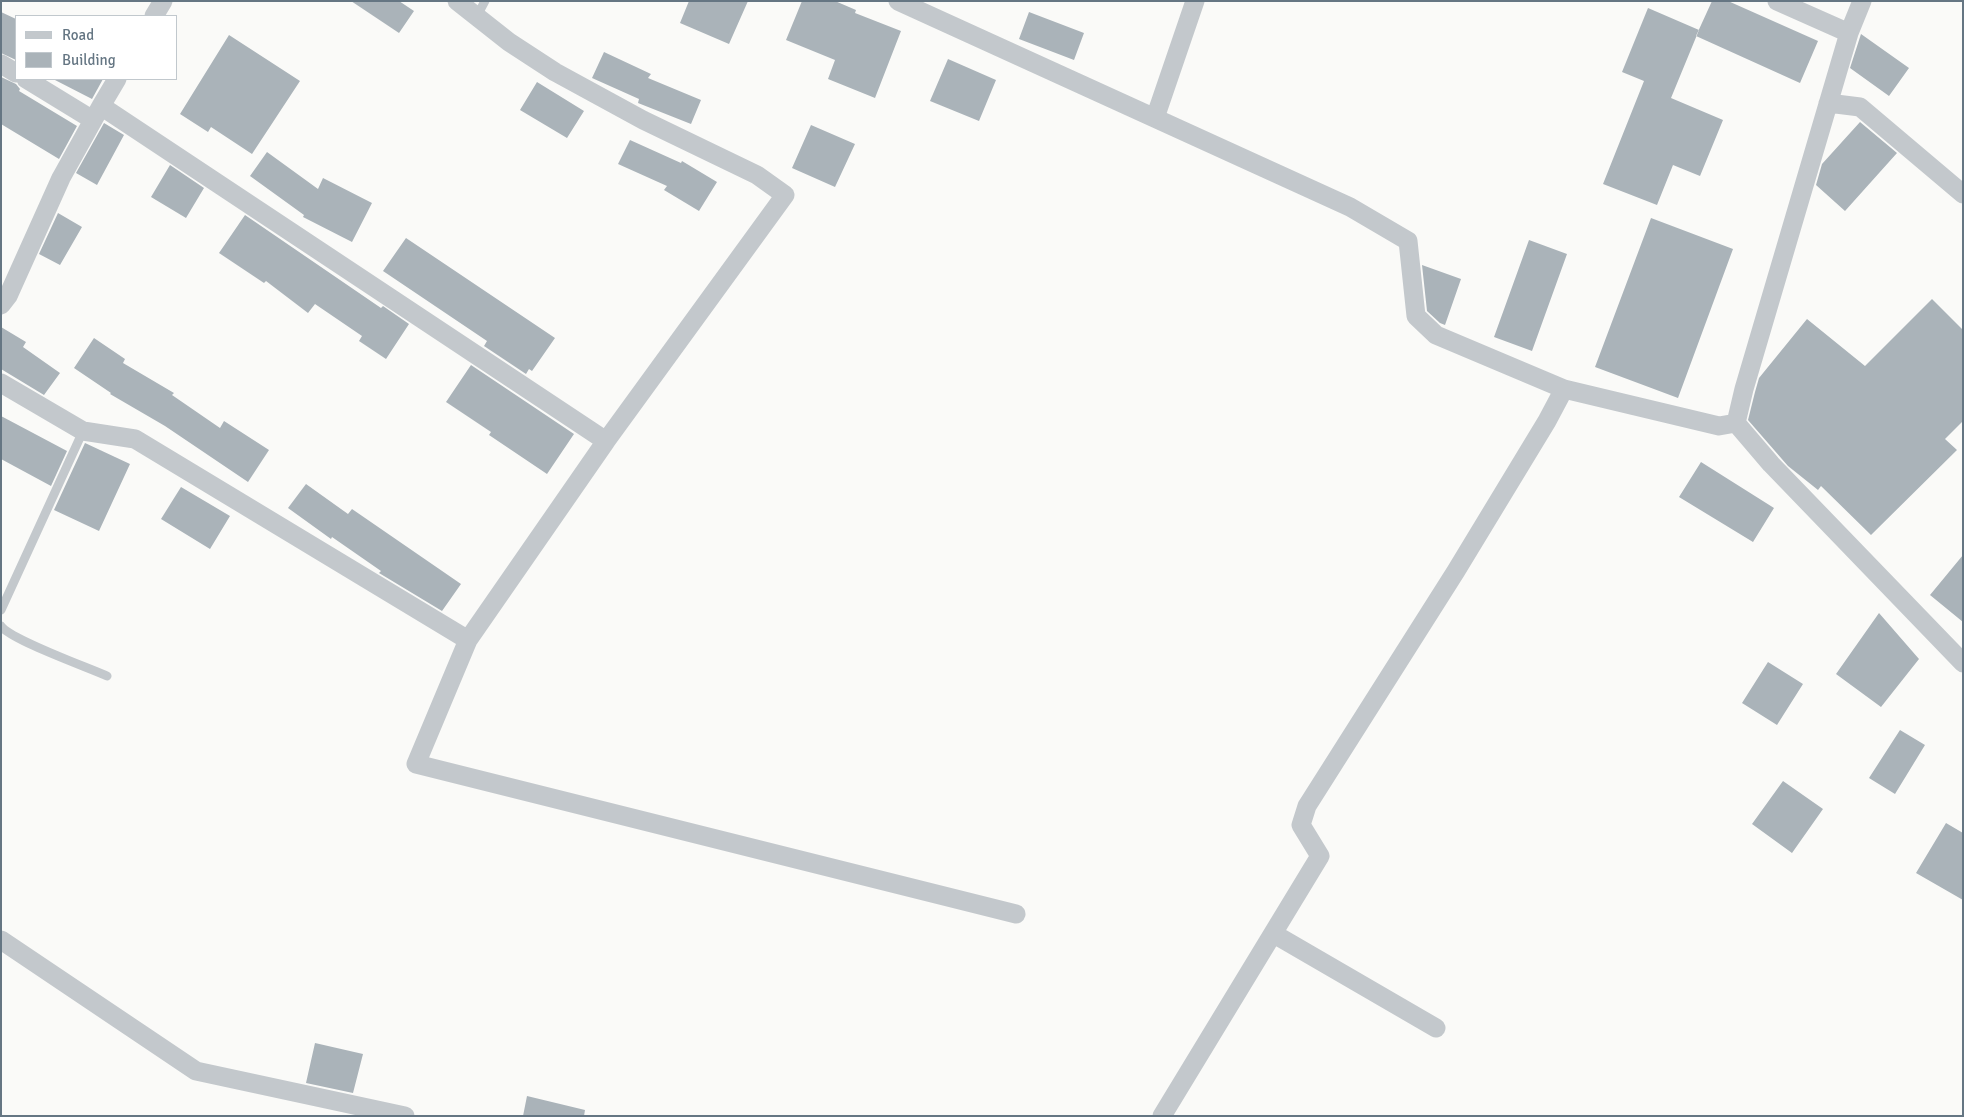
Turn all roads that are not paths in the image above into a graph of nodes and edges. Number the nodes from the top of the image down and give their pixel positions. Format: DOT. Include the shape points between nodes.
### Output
graph roads {
  1 [pos="163,1"];
  2 [pos="457,1"];
  3 [pos="898,1"];
  4 [pos="1195,1"];
  5 [pos="1776,1"];
  6 [pos="1862,1"];
  7 [pos="481,8"];
  8 [pos="155,15"];
  9 [pos="1849,33"];
  10 [pos="1,64"];
  11 [pos="15,72"];
  12 [pos="28,80"];
  13 [pos="116,80"];
  14 [pos="1828,103"];
  15 [pos="97,113"];
  16 [pos="1155,118"];
  17 [pos="1963,194"];
  18 [pos="1,305"];
  19 [pos="1,383"];
  20 [pos="1564,388"];
  21 [pos="1736,423"];
  22 [pos="83,431"];
  23 [pos="606,441"];
  24 [pos="1,610"];
  25 [pos="1,626"];
  26 [pos="468,640"];
  27 [pos="1963,663"];
  28 [pos="107,676"];
  29 [pos="1016,914"];
  30 [pos="1274,934"];
  31 [pos="1,940"];
  32 [pos="1436,1028"];
  33 [pos="405,1116"];
  34 [pos="1162,1116"];
  1 -- 8 [label="street"];
  2 -- 7 [label="street"];
  3 -- 16 [label="street"];
  4 -- 16 [label="street"];
  5 -- 9 [label="street"];
  6 -- 9 [label="street"];
  7 -- 23 [label="street" via="509,42 556,72 756,176 785,195"];
  9 -- 14 [label="street"];
  10 -- 11 [label="street"];
  12 -- 15 [label="street"];
  13 -- 15 [label="street"];
  14 -- 17 [label="street" via="1860,107"];
  14 -- 21 [label="street"];
  15 -- 18 [label="street" via="61,178"];
  15 -- 23 [label="street"];
  16 -- 20 [label="street" via="1350,207 1408,241 1416,316 1436,335"];
  19 -- 22 [label="street"];
  20 -- 21 [label="street" via="1719,426"];
  20 -- 30 [label="street" via="1461,563 1307,806 1301,825 1320,856"];
  21 -- 27 [label="street" via="1771,464"];
  22 -- 24 [label="lane"];
  22 -- 26 [label="street" via="135,439"];
  23 -- 26 [label="street"];
  25 -- 28 [label="lane" via="22,640"];
  26 -- 29 [label="street" via="416,764"];
  30 -- 32 [label="street"];
  30 -- 34 [label="street"];
  31 -- 33 [label="street" via="196,1071"];
}
